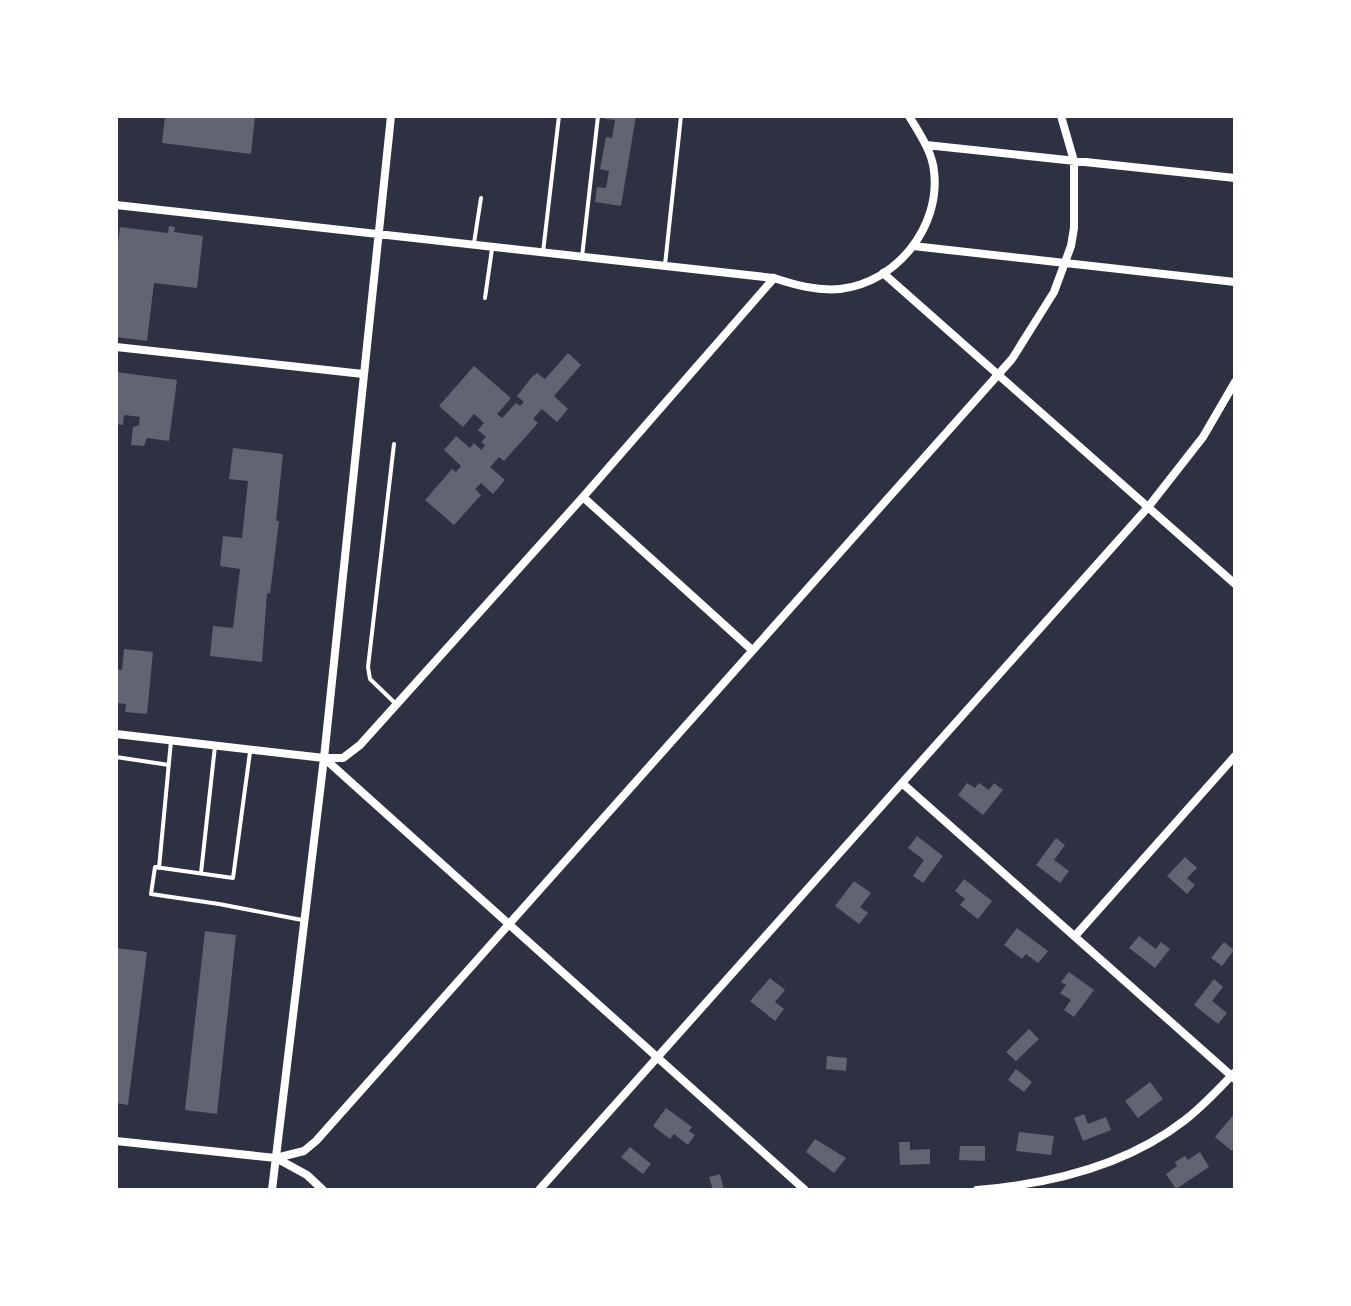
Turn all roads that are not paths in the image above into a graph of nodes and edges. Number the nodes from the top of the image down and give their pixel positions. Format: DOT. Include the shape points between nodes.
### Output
graph roads {
  1 [pos="391,116"];
  2 [pos="559,116"];
  3 [pos="598,116"];
  4 [pos="681,116"];
  5 [pos="909,116"];
  6 [pos="1061,116"];
  7 [pos="926,145"];
  8 [pos="1074,161"];
  9 [pos="1235,178"];
  10 [pos="481,198"];
  11 [pos="116,205"];
  12 [pos="378,234"];
  13 [pos="474,244"];
  14 [pos="492,247"];
  15 [pos="910,249"];
  16 [pos="543,252"];
  17 [pos="582,257"];
  18 [pos="1066,263"];
  19 [pos="665,267"];
  20 [pos="883,273"];
  21 [pos="774,278"];
  22 [pos="1235,282"];
  23 [pos="485,298"];
  24 [pos="116,347"];
  25 [pos="363,374"];
  26 [pos="998,374"];
  27 [pos="1235,382"];
  28 [pos="394,444"];
  29 [pos="583,497"];
  30 [pos="1149,506"];
  31 [pos="1235,584"];
  32 [pos="752,650"];
  33 [pos="396,705"];
  34 [pos="116,734"];
  35 [pos="171,741"];
  36 [pos="215,746"];
  37 [pos="250,750"];
  38 [pos="1235,756"];
  39 [pos="116,757"];
  40 [pos="324,758"];
  41 [pos="169,765"];
  42 [pos="902,783"];
  43 [pos="159,868"];
  44 [pos="201,873"];
  45 [pos="305,920"];
  46 [pos="509,925"];
  47 [pos="1075,936"];
  48 [pos="657,1057"];
  49 [pos="1234,1076"];
  50 [pos="116,1141"];
  51 [pos="276,1158"];
  52 [pos="272,1190"];
  53 [pos="323,1190"];
  54 [pos="539,1190"];
  55 [pos="805,1190"];
  56 [pos="977,1190"];
  1 -- 12 [label="street"];
  2 -- 16 [label="lane"];
  3 -- 17 [label="lane"];
  4 -- 19 [label="lane"];
  5 -- 7 [label="street"];
  6 -- 8 [label="street"];
  7 -- 8 [label="street"];
  7 -- 15 [label="street" via="935,192 926,228"];
  8 -- 9 [label="street"];
  8 -- 18 [label="street" via="1074,228"];
  10 -- 13 [label="lane"];
  11 -- 12 [label="street"];
  12 -- 13 [label="street"];
  12 -- 25 [label="street"];
  13 -- 14 [label="street"];
  14 -- 16 [label="street"];
  14 -- 23 [label="lane"];
  15 -- 18 [label="street"];
  15 -- 20 [label="street"];
  16 -- 17 [label="street"];
  17 -- 19 [label="street"];
  18 -- 22 [label="street"];
  18 -- 26 [label="street" via="1033,328"];
  19 -- 21 [label="street"];
  20 -- 21 [label="street" via="839,289 804,288"];
  20 -- 26 [label="street"];
  21 -- 29 [label="street"];
  24 -- 25 [label="street"];
  25 -- 40 [label="street"];
  26 -- 30 [label="street"];
  26 -- 32 [label="street"];
  27 -- 30 [label="street" via="1203,437"];
  28 -- 33 [label="lane" via="368,667 370,679"];
  29 -- 32 [label="street"];
  29 -- 33 [label="street"];
  30 -- 31 [label="street"];
  30 -- 42 [label="street"];
  32 -- 46 [label="street"];
  33 -- 40 [label="street" via="343,758"];
  34 -- 35 [label="street"];
  35 -- 36 [label="street"];
  35 -- 41 [label="lane"];
  36 -- 37 [label="street"];
  36 -- 44 [label="lane"];
  37 -- 40 [label="street"];
  37 -- 44 [label="lane" via="233,878"];
  38 -- 47 [label="street"];
  39 -- 41 [label="lane"];
  40 -- 45 [label="street"];
  40 -- 46 [label="street"];
  41 -- 43 [label="lane"];
  42 -- 47 [label="street"];
  42 -- 48 [label="street"];
  43 -- 44 [label="lane"];
  43 -- 45 [label="lane" via="155,867 151,894"];
  45 -- 51 [label="street"];
  46 -- 48 [label="street"];
  46 -- 51 [label="street" via="316,1141 304,1151"];
  47 -- 49 [label="street"];
  48 -- 54 [label="street"];
  48 -- 55 [label="street"];
  49 -- 56 [label="street" via="1184,1120 1123,1156 1057,1180"];
  50 -- 51 [label="street"];
  51 -- 52 [label="street"];
  51 -- 53 [label="street"];
}
